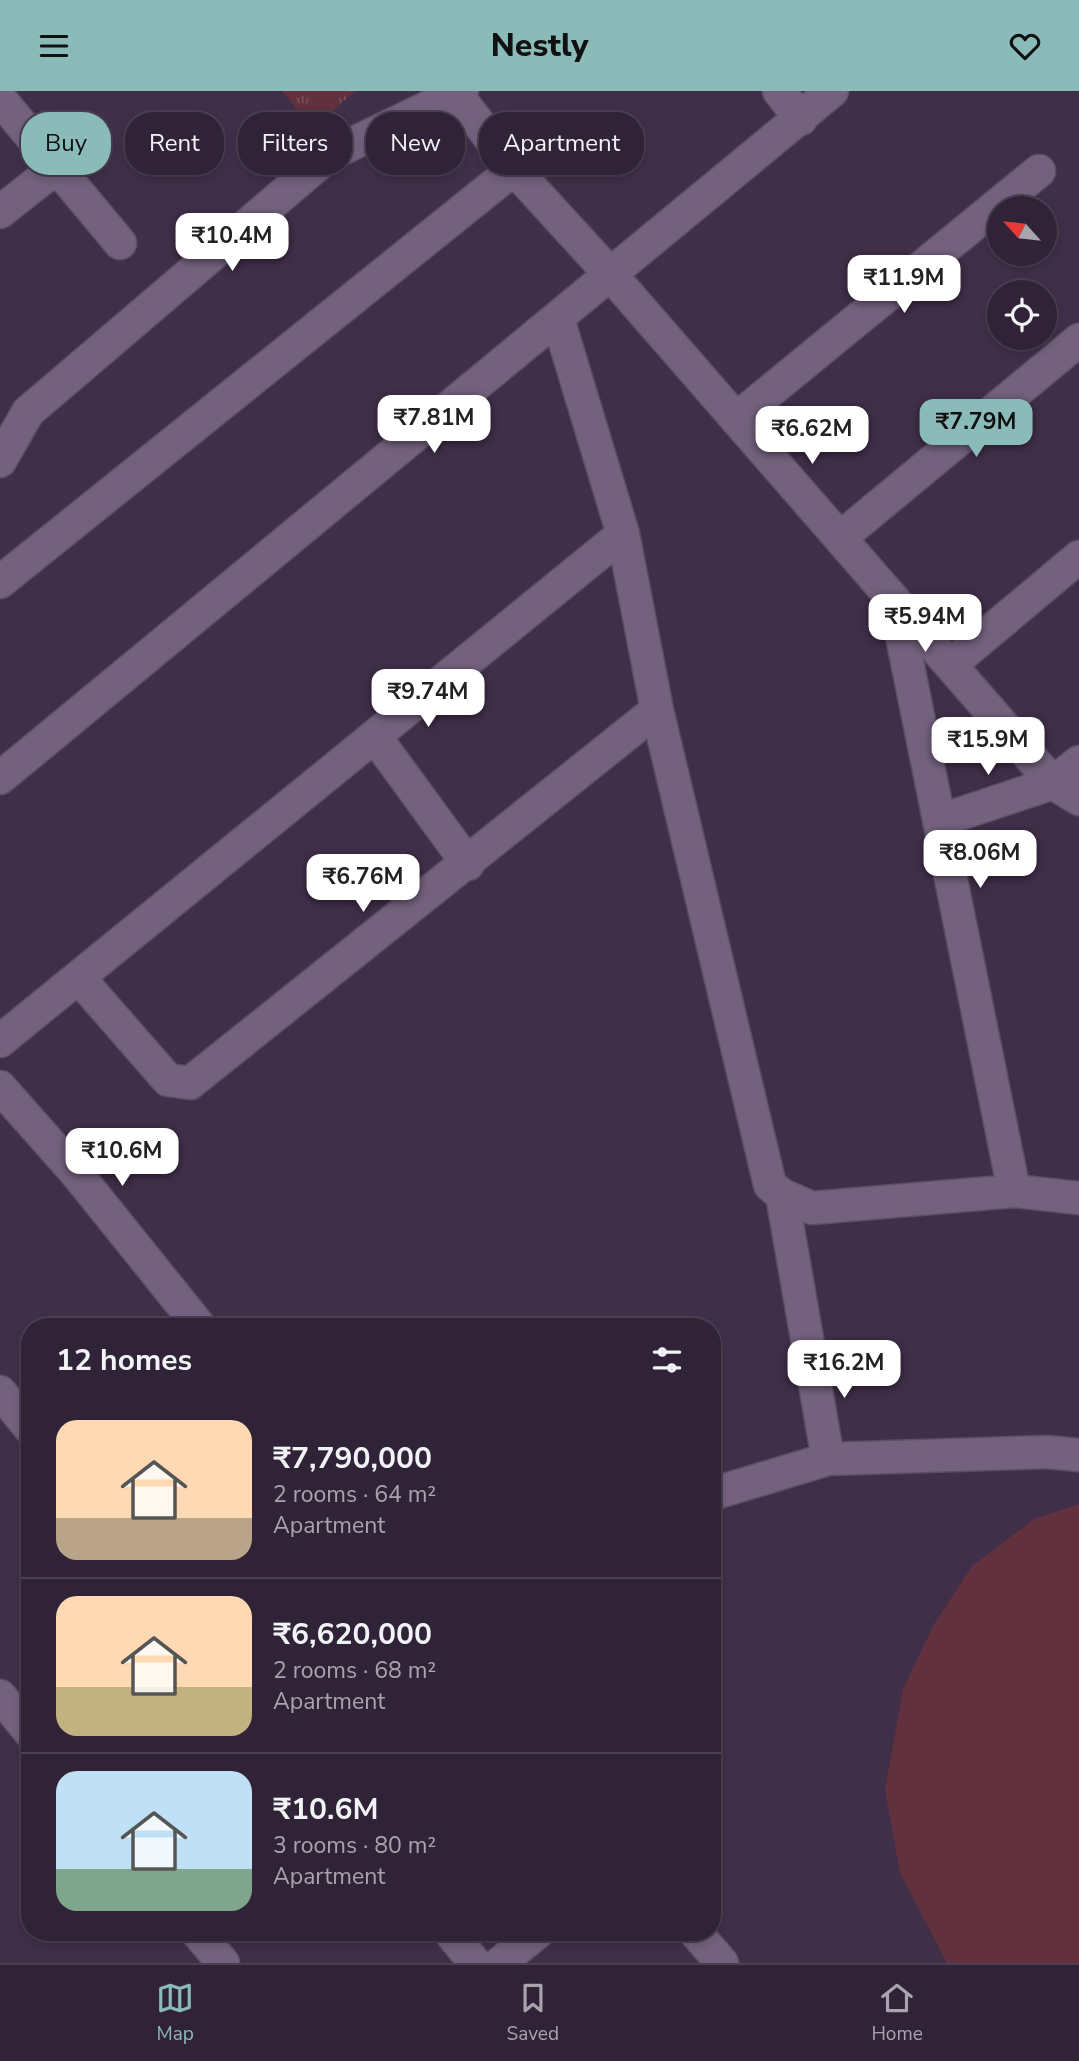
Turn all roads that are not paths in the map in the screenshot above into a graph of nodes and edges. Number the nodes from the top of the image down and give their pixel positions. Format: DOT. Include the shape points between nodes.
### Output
graph roads {
  1 [pos="779,91"];
  2 [pos="832,91"];
  3 [pos="459,93"];
  4 [pos="0,99"];
  5 [pos="801,119"];
  6 [pos="479,121"];
  7 [pos="21,124"];
  8 [pos="1039,171"];
  9 [pos="47,175"];
  10 [pos="64,175"];
  11 [pos="507,175"];
  12 [pos="519,175"];
  13 [pos="0,212"];
  14 [pos="120,243"];
  15 [pos="611,275"];
  16 [pos="558,319"];
  17 [pos="1079,340"];
  18 [pos="736,419"];
  19 [pos="0,461"];
  20 [pos="623,534"];
  21 [pos="840,538"];
  22 [pos="1079,557"];
  23 [pos="0,582"];
  24 [pos="895,600"];
  25 [pos="953,668"];
  26 [pos="912,687"];
  27 [pos="657,710"];
  28 [pos="376,738"];
  29 [pos="1079,762"];
  30 [pos="0,778"];
  31 [pos="1066,791"];
  32 [pos="939,821"];
  33 [pos="468,864"];
  34 [pos="79,978"];
  35 [pos="0,1041"];
  36 [pos="0,1087"];
  37 [pos="1014,1191"];
  38 [pos="782,1195"];
  39 [pos="1079,1198"];
  40 [pos="193,1318"];
  41 [pos="0,1392"];
  42 [pos="21,1417"];
  43 [pos="1079,1455"];
  44 [pos="828,1459"];
  45 [pos="721,1491"];
  46 [pos="0,1696"];
  47 [pos="21,1721"];
  48 [pos="205,1941"];
  49 [pos="457,1941"];
  50 [pos="527,1941"];
  51 [pos="703,1941"];
  52 [pos="223,1963"];
  53 [pos="475,1963"];
  54 [pos="500,1963"];
  55 [pos="722,1963"];
  1 -- 5 [label="street"];
  2 -- 5 [label="street"];
  3 -- 6 [label="street"];
  3 -- 19 [label="street" via="329,155 28,412"];
  4 -- 7 [label="street"];
  5 -- 15 [label="street"];
  8 -- 18 [label="street"];
  9 -- 13 [label="street"];
  10 -- 14 [label="street"];
  11 -- 23 [label="street"];
  12 -- 15 [label="street"];
  15 -- 16 [label="street"];
  15 -- 18 [label="street"];
  16 -- 20 [label="street"];
  16 -- 30 [label="street"];
  17 -- 21 [label="street"];
  18 -- 21 [label="street"];
  20 -- 27 [label="street"];
  20 -- 28 [label="street"];
  21 -- 24 [label="street"];
  22 -- 25 [label="street"];
  24 -- 25 [label="street"];
  24 -- 26 [label="street"];
  25 -- 26 [label="street"];
  25 -- 31 [label="street"];
  26 -- 32 [label="street"];
  27 -- 33 [label="street"];
  27 -- 38 [label="street" via="770,1185"];
  28 -- 33 [label="street"];
  28 -- 34 [label="street"];
  29 -- 31 [label="street"];
  31 -- 32 [label="street"];
  32 -- 37 [label="street"];
  33 -- 34 [label="street" via="190,1083 168,1080"];
  34 -- 35 [label="street"];
  36 -- 40 [label="street"];
  37 -- 38 [label="street" via="812,1208"];
  37 -- 39 [label="street"];
  38 -- 44 [label="street"];
  41 -- 42 [label="street"];
  43 -- 44 [label="street" via="1046,1452"];
  44 -- 45 [label="street"];
  46 -- 47 [label="street"];
  48 -- 52 [label="street"];
  49 -- 53 [label="street"];
  50 -- 54 [label="street"];
  51 -- 55 [label="street"];
}
